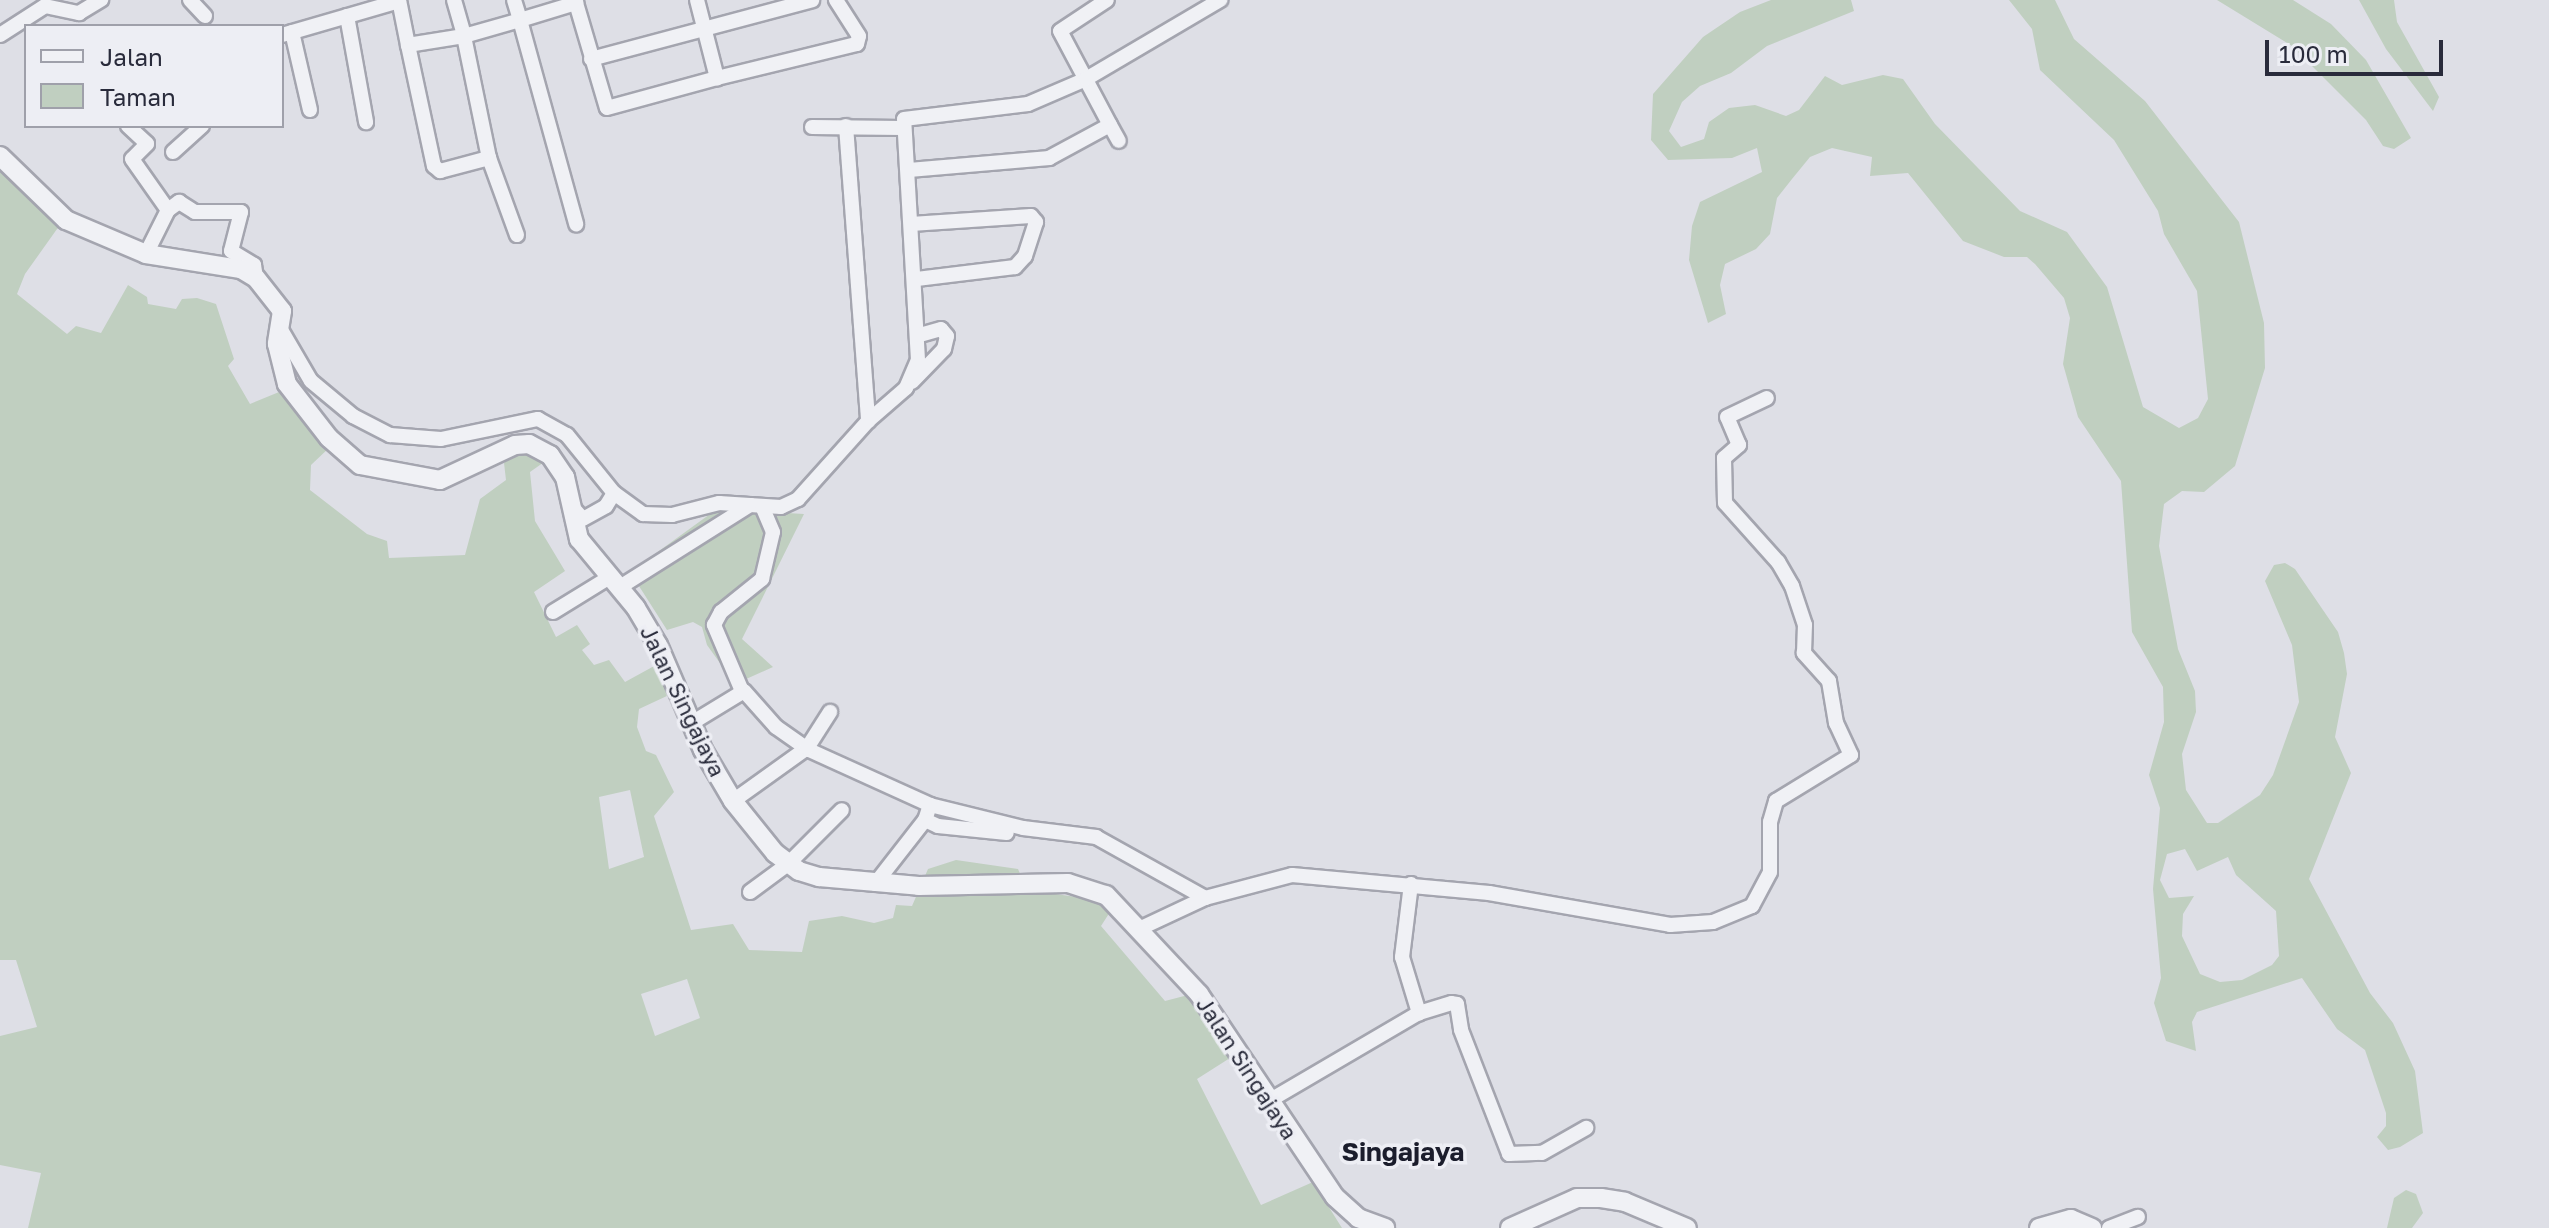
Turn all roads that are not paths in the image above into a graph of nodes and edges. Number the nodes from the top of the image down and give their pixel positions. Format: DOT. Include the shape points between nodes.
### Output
graph roads {
  1 [pos="101,0"];
  2 [pos="190,0"];
  3 [pos="454,0"];
  4 [pos="514,0"];
  5 [pos="591,0"];
  6 [pos="697,0"];
  7 [pos="812,0"];
  8 [pos="836,0"];
  9 [pos="1107,0"];
  10 [pos="1220,0"];
  11 [pos="399,1"];
  12 [pos="576,2"];
  13 [pos="205,16"];
  14 [pos="347,16"];
  15 [pos="73,19"];
  16 [pos="520,20"];
  17 [pos="705,29"];
  18 [pos="1,32"];
  19 [pos="287,34"];
  20 [pos="464,36"];
  21 [pos="408,45"];
  22 [pos="591,59"];
  23 [pos="717,78"];
  24 [pos="1086,79"];
  25 [pos="310,110"];
  26 [pos="366,122"];
  27 [pos="1110,125"];
  28 [pos="846,126"];
  29 [pos="812,127"];
  30 [pos="130,128"];
  31 [pos="200,128"];
  32 [pos="902,128"];
  33 [pos="1119,141"];
  34 [pos="173,152"];
  35 [pos="0,156"];
  36 [pos="489,158"];
  37 [pos="909,170"];
  38 [pos="168,210"];
  39 [pos="576,224"];
  40 [pos="911,224"];
  41 [pos="517,235"];
  42 [pos="146,254"];
  43 [pos="256,278"];
  44 [pos="917,279"];
  45 [pos="280,328"];
  46 [pos="920,335"];
  47 [pos="906,388"];
  48 [pos="1767,398"];
  49 [pos="868,421"];
  50 [pos="614,493"];
  51 [pos="570,501"];
  52 [pos="756,505"];
  53 [pos="615,582"];
  54 [pos="553,612"];
  55 [pos="742,691"];
  56 [pos="830,712"];
  57 [pos="690,724"];
  58 [pos="807,748"];
  59 [pos="733,801"];
  60 [pos="842,810"];
  61 [pos="928,813"];
  62 [pos="1017,834"];
  63 [pos="788,864"];
  64 [pos="875,884"];
  65 [pos="1411,884"];
  66 [pos="750,892"];
  67 [pos="1205,898"];
  68 [pos="1141,928"];
  69 [pos="1419,1013"];
  70 [pos="1267,1102"];
  71 [pos="1586,1128"];
  72 [pos="2138,1217"];
  73 [pos="1374,1226"];
  74 [pos="1510,1228"];
  75 [pos="1687,1228"];
  76 [pos="2039,1228"];
  77 [pos="2092,1228"];
  78 [pos="2109,1228"];
  1 -- 15 [label="street"];
  2 -- 13 [label="street"];
  3 -- 20 [label="street"];
  4 -- 16 [label="street"];
  5 -- 12 [label="street"];
  6 -- 17 [label="street"];
  7 -- 17 [label="street"];
  8 -- 23 [label="street" via="859,36 857,44"];
  9 -- 24 [label="street" via="1060,31"];
  10 -- 24 [label="street"];
  11 -- 14 [label="street"];
  11 -- 21 [label="street"];
  12 -- 16 [label="street"];
  12 -- 22 [label="street"];
  14 -- 19 [label="street"];
  14 -- 26 [label="street"];
  15 -- 18 [label="street" via="45,6"];
  16 -- 20 [label="street"];
  16 -- 39 [label="street"];
  17 -- 22 [label="street"];
  17 -- 23 [label="street"];
  19 -- 25 [label="street"];
  20 -- 21 [label="street"];
  20 -- 36 [label="street"];
  21 -- 36 [label="street" via="436,170"];
  22 -- 23 [label="street" via="602,102 610,109"];
  24 -- 27 [label="street"];
  24 -- 32 [label="street" via="1016,108 908,115"];
  27 -- 33 [label="street"];
  27 -- 37 [label="street" via="1049,158"];
  28 -- 29 [label="street"];
  28 -- 32 [label="street"];
  28 -- 49 [label="street"];
  30 -- 38 [label="street" via="147,144 132,159"];
  31 -- 34 [label="street"];
  32 -- 37 [label="street"];
  35 -- 42 [label="street" via="66,220"];
  36 -- 41 [label="street"];
  37 -- 40 [label="street"];
  38 -- 42 [label="street"];
  38 -- 43 [label="street" via="179,202 195,212 241,212 231,251 254,265"];
  40 -- 44 [label="street"];
  40 -- 44 [label="street" via="1031,216 1036,222 1025,256 1015,267"];
  42 -- 43 [label="street" via="241,269"];
  43 -- 45 [label="street, Jalan Singajaya" via="278,302"];
  44 -- 46 [label="street"];
  45 -- 50 [label="street" via="311,381 353,416 390,435 441,439 538,419 567,435"];
  45 -- 51 [label="street, Jalan Singajaya" via="279,362 287,384 329,438 360,465 440,480 502,449 529,444 559,465"];
  46 -- 47 [label="street" via="918,360"];
  46 -- 47 [label="street" via="941,329 947,336 944,349"];
  47 -- 49 [label="street"];
  48 -- 65 [label="street" via="1727,417 1739,445 1724,458 1725,503 1778,562 1792,586 1805,625 1804,653 1829,681 1836,723 1851,755 1776,801 1770,822 1770,872 1758,900 1713,922 1670,925"];
  49 -- 52 [label="street" via="798,499 781,507"];
  50 -- 51 [label="street" via="606,506 580,519"];
  50 -- 52 [label="street" via="654,517 719,503"];
  51 -- 53 [label="street, Jalan Singajaya" via="579,539"];
  52 -- 53 [label="street"];
  52 -- 55 [label="street" via="773,532 762,579 721,612 714,625"];
  53 -- 54 [label="street"];
  53 -- 57 [label="street, Jalan Singajaya" via="658,645"];
  55 -- 57 [label="street"];
  55 -- 58 [label="street" via="776,727"];
  56 -- 58 [label="street"];
  57 -- 59 [label="street, Jalan Singajaya"];
  58 -- 59 [label="street"];
  58 -- 61 [label="street"];
  59 -- 63 [label="street, Jalan Singajaya"];
  60 -- 63 [label="street"];
  61 -- 62 [label="street"];
  61 -- 64 [label="street"];
  61 -- 67 [label="street" via="1096,837"];
  63 -- 64 [label="street, Jalan Singajaya" via="808,875"];
  63 -- 66 [label="street"];
  64 -- 68 [label="street, Jalan Singajaya" via="1068,883 1106,895"];
  65 -- 67 [label="street" via="1292,875"];
  65 -- 69 [label="street" via="1402,957"];
  67 -- 68 [label="street"];
  68 -- 70 [label="street, Jalan Singajaya" via="1216,1016"];
  69 -- 70 [label="street"];
  69 -- 71 [label="street" via="1457,1004 1461,1030 1509,1154 1542,1153"];
  70 -- 73 [label="street, Jalan Singajaya" via="1335,1197"];
  72 -- 78 [label="street"];
  74 -- 75 [label="street" via="1577,1198 1601,1198 1625,1202"];
  76 -- 77 [label="street" via="2071,1219"];
}
